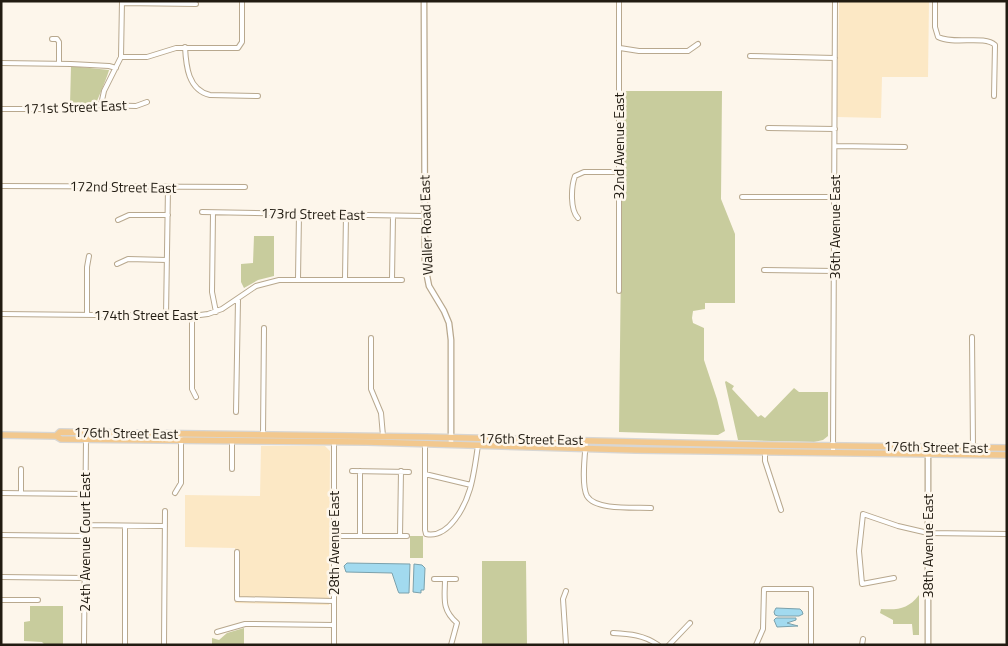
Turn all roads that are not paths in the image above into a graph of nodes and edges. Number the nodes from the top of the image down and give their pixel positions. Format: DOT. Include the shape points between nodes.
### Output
graph roads {
  1 [pos="242,1"];
  2 [pos="424,1"];
  3 [pos="619,1"];
  4 [pos="835,1"];
  5 [pos="936,1"];
  6 [pos="122,2"];
  7 [pos="196,4"];
  8 [pos="52,39"];
  9 [pos="698,44"];
  10 [pos="186,48"];
  11 [pos="620,48"];
  12 [pos="750,56"];
  13 [pos="121,57"];
  14 [pos="835,58"];
  15 [pos="1,63"];
  16 [pos="59,64"];
  17 [pos="116,68"];
  18 [pos="258,96"];
  19 [pos="994,96"];
  20 [pos="148,102"];
  21 [pos="101,105"];
  22 [pos="1,109"];
  23 [pos="768,128"];
  24 [pos="835,129"];
  25 [pos="835,146"];
  26 [pos="905,147"];
  27 [pos="619,172"];
  28 [pos="1,186"];
  29 [pos="245,187"];
  30 [pos="168,188"];
  31 [pos="742,197"];
  32 [pos="834,197"];
  33 [pos="202,212"];
  34 [pos="213,212"];
  35 [pos="299,214"];
  36 [pos="168,215"];
  37 [pos="346,215"];
  38 [pos="393,216"];
  39 [pos="424,216"];
  40 [pos="578,218"];
  41 [pos="118,220"];
  42 [pos="90,256"];
  43 [pos="167,260"];
  44 [pos="117,264"];
  45 [pos="764,270"];
  46 [pos="835,271"];
  47 [pos="298,279"];
  48 [pos="345,280"];
  49 [pos="392,280"];
  50 [pos="402,280"];
  51 [pos="619,291"];
  52 [pos="238,300"];
  53 [pos="216,312"];
  54 [pos="1,314"];
  55 [pos="87,315"];
  56 [pos="166,316"];
  57 [pos="192,316"];
  58 [pos="264,328"];
  59 [pos="972,337"];
  60 [pos="371,338"];
  61 [pos="196,397"];
  62 [pos="236,412"];
  63 [pos="208,434"];
  64 [pos="1,435"];
  65 [pos="263,435"];
  66 [pos="56,436"];
  67 [pos="362,436"];
  68 [pos="382,436"];
  69 [pos="86,438"];
  70 [pos="178,439"];
  71 [pos="232,441"];
  72 [pos="451,441"];
  73 [pos="334,442"];
  74 [pos="425,443"];
  75 [pos="586,444"];
  76 [pos="478,445"];
  77 [pos="928,448"];
  78 [pos="973,448"];
  79 [pos="1007,448"];
  80 [pos="833,449"];
  81 [pos="764,452"];
  82 [pos="928,455"];
  83 [pos="1007,455"];
  84 [pos="21,469"];
  85 [pos="232,469"];
  86 [pos="352,471"];
  87 [pos="360,471"];
  88 [pos="401,471"];
  89 [pos="409,472"];
  90 [pos="425,474"];
  91 [pos="471,485"];
  92 [pos="1,493"];
  93 [pos="21,493"];
  94 [pos="85,494"];
  95 [pos="175,494"];
  96 [pos="651,508"];
  97 [pos="782,510"];
  98 [pos="165,511"];
  99 [pos="85,525"];
  100 [pos="125,526"];
  101 [pos="165,526"];
  102 [pos="928,533"];
  103 [pos="1007,534"];
  104 [pos="1,535"];
  105 [pos="85,536"];
  106 [pos="334,536"];
  107 [pos="360,536"];
  108 [pos="400,536"];
  109 [pos="407,536"];
  110 [pos="237,552"];
  111 [pos="1,577"];
  112 [pos="85,578"];
  113 [pos="894,578"];
  114 [pos="434,579"];
  115 [pos="445,579"];
  116 [pos="456,579"];
  117 [pos="566,591"];
  118 [pos="1,600"];
  119 [pos="38,600"];
  120 [pos="334,601"];
  121 [pos="690,623"];
  122 [pos="334,626"];
  123 [pos="217,632"];
  124 [pos="614,633"];
  125 [pos="863,639"];
  126 [pos="84,645"];
  127 [pos="125,645"];
  128 [pos="164,645"];
  129 [pos="334,645"];
  130 [pos="451,645"];
  131 [pos="566,645"];
  132 [pos="658,645"];
  133 [pos="670,645"];
  134 [pos="756,645"];
  135 [pos="811,645"];
  136 [pos="862,645"];
  137 [pos="928,645"];
  1 -- 10 [label="street" via="240,47"];
  2 -- 39 [label="street, Waller Road East"];
  3 -- 11 [label="street, 32nd Avenue East"];
  4 -- 14 [label="street, 36th Avenue East"];
  5 -- 19 [label="street" via="938,38 994,44"];
  6 -- 7 [label="street"];
  6 -- 13 [label="street"];
  8 -- 16 [label="street" via="59,42"];
  9 -- 11 [label="street" via="688,51"];
  10 -- 13 [label="street" via="147,57"];
  10 -- 18 [label="street" via="188,72 202,92"];
  11 -- 27 [label="street, 32nd Avenue East"];
  12 -- 14 [label="street"];
  13 -- 17 [label="street"];
  14 -- 24 [label="street, 36th Avenue East"];
  15 -- 16 [label="street"];
  16 -- 17 [label="street"];
  17 -- 21 [label="street"];
  20 -- 21 [label="street, 171st Street East" via="136,106"];
  21 -- 22 [label="street, 171st Street East" via="71,109"];
  23 -- 24 [label="street"];
  24 -- 25 [label="street, 36th Avenue East"];
  25 -- 26 [label="street"];
  25 -- 32 [label="street, 36th Avenue East"];
  27 -- 40 [label="street" via="584,172 575,176 573,208"];
  27 -- 51 [label="street, 32nd Avenue East"];
  28 -- 30 [label="street, 172nd Street East"];
  29 -- 30 [label="street, 172nd Street East"];
  30 -- 36 [label="street"];
  31 -- 32 [label="street"];
  32 -- 46 [label="street, 36th Avenue East"];
  33 -- 34 [label="street, 173rd Street East"];
  34 -- 35 [label="street, 173rd Street East"];
  34 -- 53 [label="street" via="212,292"];
  35 -- 37 [label="street, 173rd Street East"];
  35 -- 47 [label="street"];
  36 -- 41 [label="street" via="129,215"];
  36 -- 43 [label="street"];
  37 -- 38 [label="street, 173rd Street East"];
  37 -- 48 [label="street"];
  38 -- 39 [label="street, 173rd Street East"];
  38 -- 49 [label="street"];
  39 -- 72 [label="street, Waller Road East" via="427,278 444,310 451,334"];
  42 -- 55 [label="street"];
  43 -- 44 [label="street" via="128,259"];
  43 -- 56 [label="street"];
  45 -- 46 [label="street"];
  46 -- 80 [label="street, 36th Avenue East"];
  47 -- 48 [label="street, 174th Street East"];
  47 -- 52 [label="street, 174th Street East" via="265,283"];
  48 -- 49 [label="street, 174th Street East"];
  49 -- 50 [label="street, 174th Street East"];
  52 -- 53 [label="street, 174th Street East"];
  52 -- 62 [label="street"];
  53 -- 57 [label="street, 174th Street East"];
  54 -- 55 [label="street, 174th Street East"];
  55 -- 56 [label="street, 174th Street East"];
  56 -- 57 [label="street, 174th Street East"];
  57 -- 61 [label="street" via="192,389"];
  58 -- 65 [label="street"];
  59 -- 78 [label="street"];
  60 -- 68 [label="street" via="371,389 380,412"];
  63 -- 65 [label="main road, 176th Street East"];
  63 -- 66 [label="main road, 176th Street East" via="60,432"];
  63 -- 70 [label="main road" via="205,437 176,437"];
  64 -- 66 [label="main road, 176th Street East"];
  65 -- 67 [label="main road, 176th Street East"];
  66 -- 69 [label="main road, 176th Street East" via="61,439"];
  67 -- 68 [label="main road, 176th Street East"];
  67 -- 73 [label="main road" via="358,439 336,439"];
  68 -- 72 [label="main road, 176th Street East"];
  69 -- 70 [label="main road, 176th Street East"];
  69 -- 94 [label="street, 24th Avenue Court East"];
  70 -- 71 [label="main road, 176th Street East"];
  70 -- 95 [label="street" via="181,483"];
  71 -- 73 [label="main road, 176th Street East"];
  71 -- 85 [label="street"];
  72 -- 74 [label="main road, 176th Street East"];
  72 -- 75 [label="main road, 176th Street East"];
  72 -- 76 [label="main road, 176th Street East"];
  73 -- 74 [label="main road, 176th Street East"];
  73 -- 106 [label="street, 28th Avenue East"];
  74 -- 90 [label="street"];
  75 -- 76 [label="main road, 176th Street East"];
  75 -- 80 [label="main road, 176th Street East"];
  75 -- 81 [label="main road, 176th Street East"];
  75 -- 96 [label="street" via="585,489 592,502 601,506"];
  76 -- 91 [label="street"];
  77 -- 78 [label="main road, 176th Street East"];
  77 -- 80 [label="main road, 176th Street East"];
  77 -- 82 [label="street, 38th Avenue East"];
  78 -- 79 [label="main road, 176th Street East"];
  80 -- 81 [label="main road, 176th Street East"];
  80 -- 82 [label="main road, 176th Street East"];
  81 -- 97 [label="street"];
  82 -- 83 [label="main road, 176th Street East"];
  82 -- 102 [label="street, 38th Avenue East"];
  84 -- 93 [label="street"];
  86 -- 87 [label="street"];
  87 -- 88 [label="street"];
  87 -- 107 [label="street"];
  88 -- 89 [label="street"];
  88 -- 108 [label="street"];
  90 -- 91 [label="street"];
  90 -- 91 [label="street" via="426,534 436,534 450,524"];
  92 -- 93 [label="street"];
  93 -- 94 [label="street"];
  94 -- 99 [label="street, 24th Avenue Court East"];
  98 -- 101 [label="street"];
  99 -- 100 [label="street"];
  99 -- 105 [label="street, 24th Avenue Court East"];
  100 -- 101 [label="street"];
  100 -- 127 [label="street"];
  101 -- 128 [label="street"];
  102 -- 103 [label="street"];
  102 -- 113 [label="street" via="863,514 859,552 862,584"];
  102 -- 137 [label="street, 38th Avenue East"];
  104 -- 105 [label="street"];
  105 -- 112 [label="street, 24th Avenue Court East"];
  106 -- 107 [label="street"];
  106 -- 120 [label="street, 28th Avenue East"];
  107 -- 108 [label="street"];
  108 -- 109 [label="street"];
  110 -- 120 [label="street" via="237,599"];
  111 -- 112 [label="street"];
  112 -- 126 [label="street, 24th Avenue Court East"];
  114 -- 115 [label="street"];
  115 -- 116 [label="street"];
  115 -- 130 [label="street" via="446,608 457,623"];
  117 -- 131 [label="street" via="563,599"];
  118 -- 119 [label="street"];
  120 -- 122 [label="street, 28th Avenue East"];
  121 -- 133 [label="street"];
  122 -- 123 [label="street" via="245,624"];
  122 -- 129 [label="street, 28th Avenue East"];
  124 -- 132 [label="street" via="637,635"];
  125 -- 136 [label="street"];
  134 -- 135 [label="street" via="763,629 764,589 811,589"];
}
